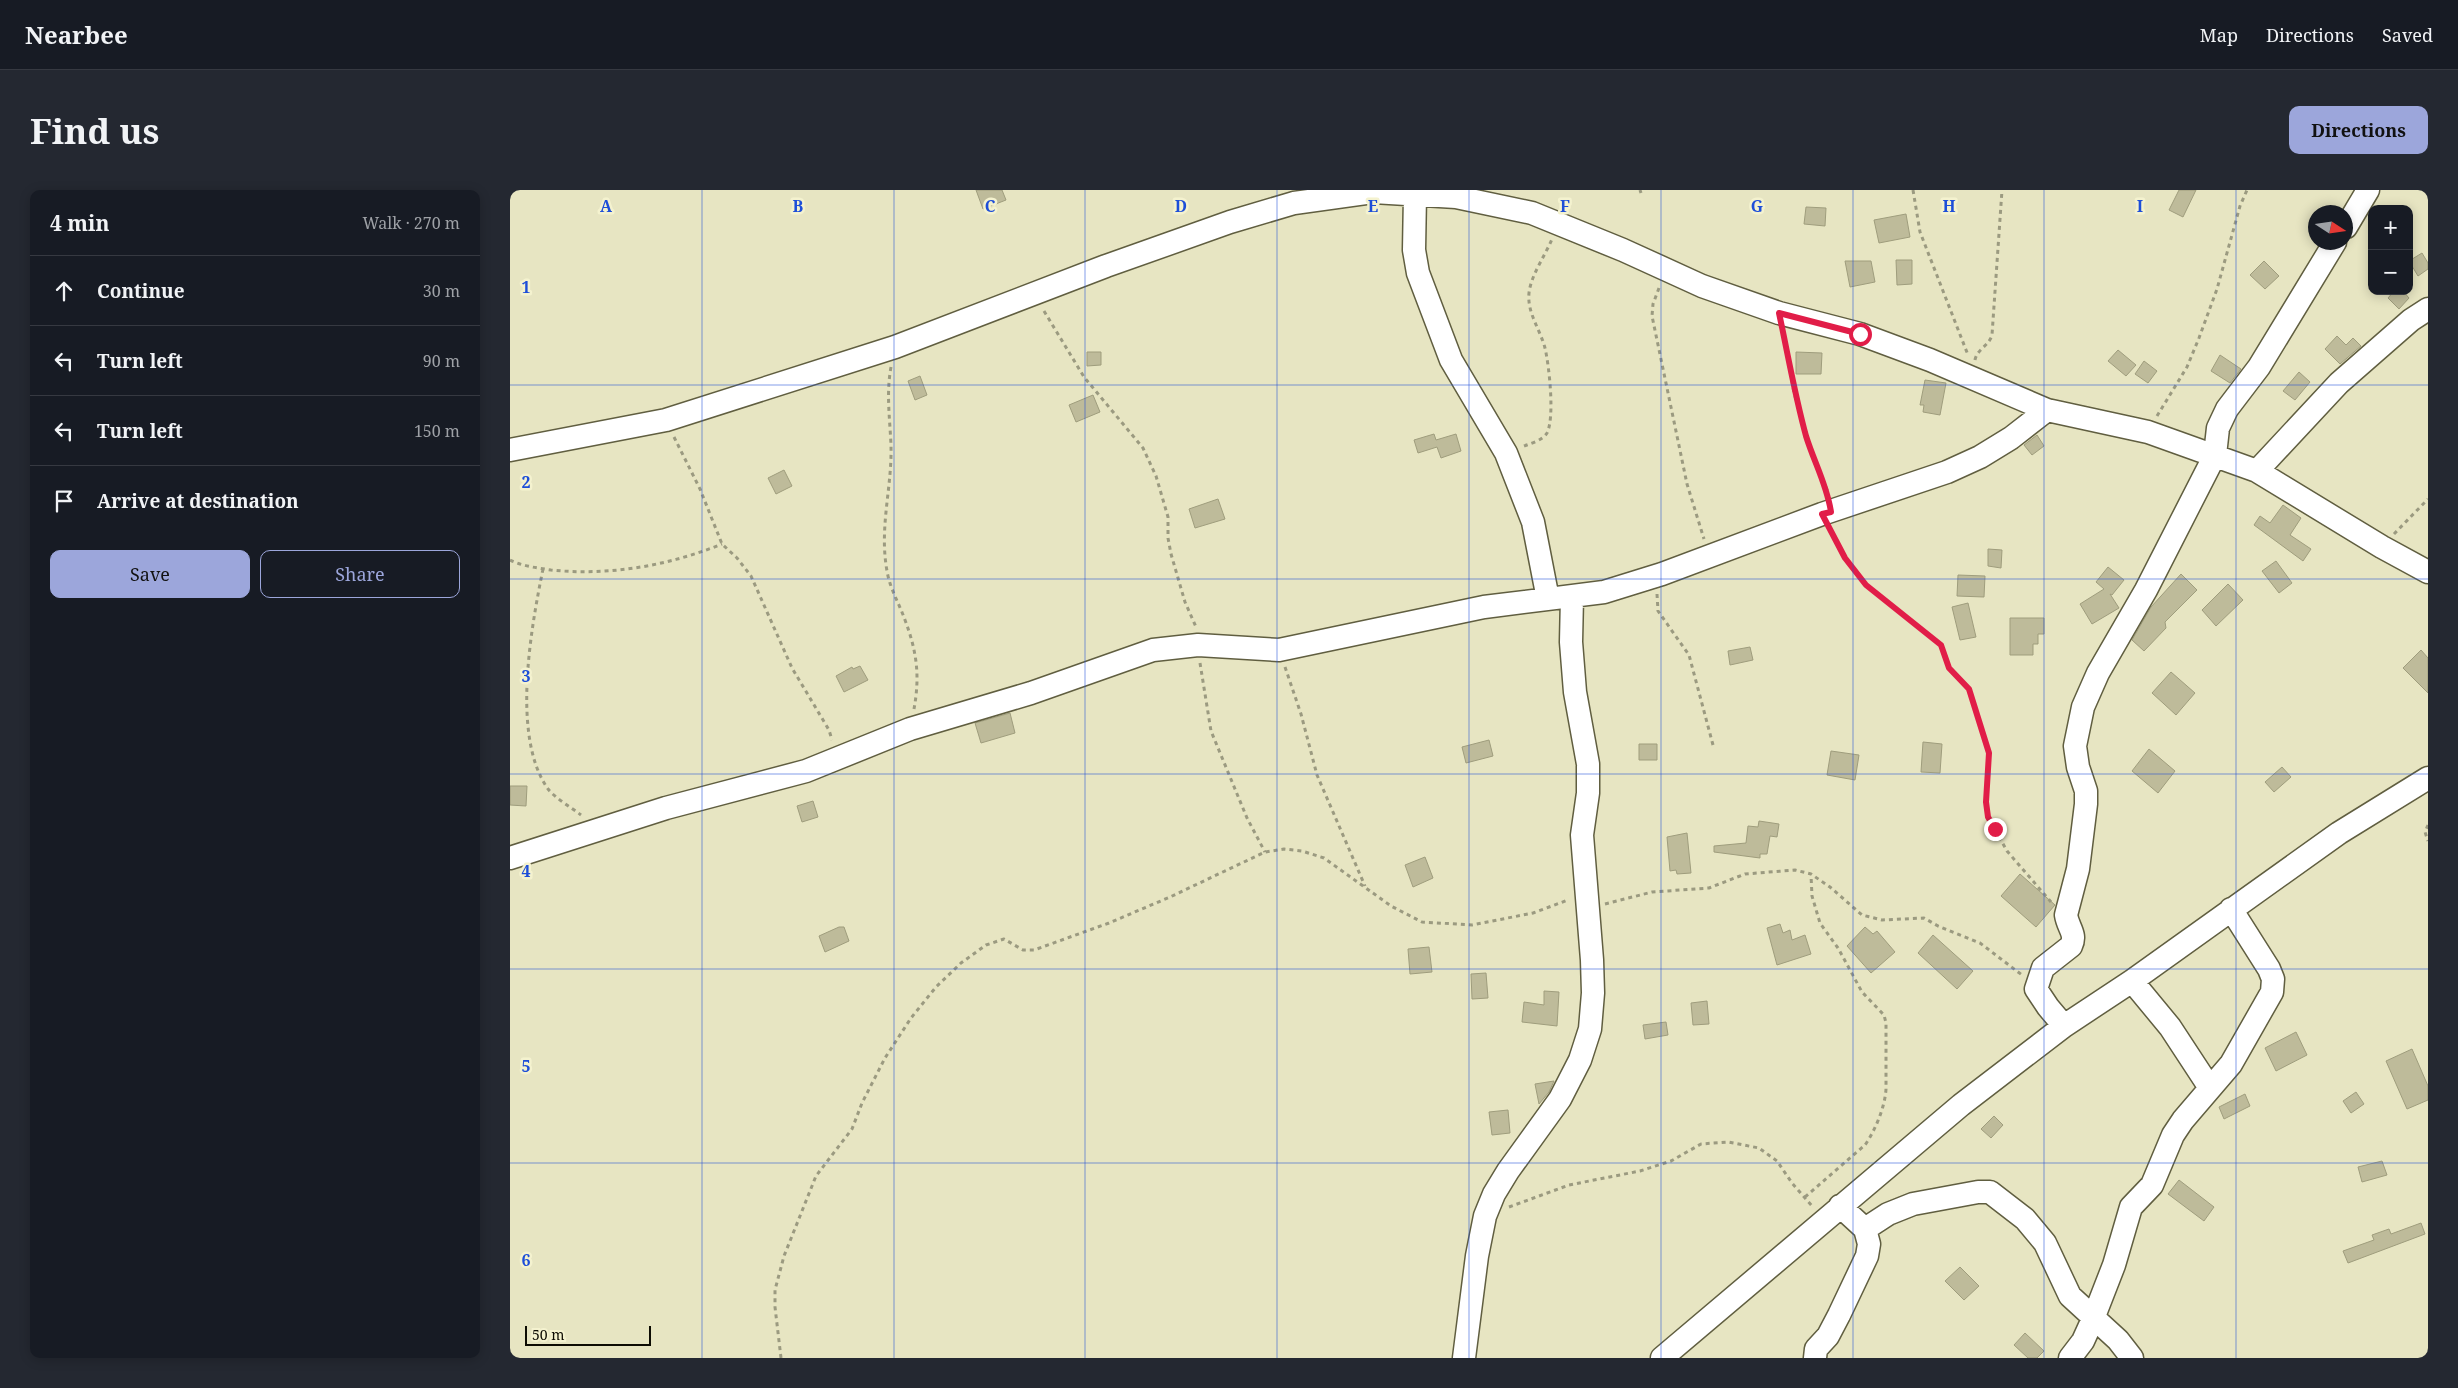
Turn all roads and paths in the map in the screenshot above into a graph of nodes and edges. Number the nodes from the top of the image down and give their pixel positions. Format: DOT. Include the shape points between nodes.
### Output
graph roads {
  1 [pos="1913,190"];
  2 [pos="2002,190"];
  3 [pos="2247,190"];
  4 [pos="2368,190"];
  5 [pos="1415,195"];
  6 [pos="2353,215"];
  7 [pos="1568,227"];
  8 [pos="2330,250"];
  9 [pos="1679,277"];
  10 [pos="1035,295"];
  11 [pos="2428,309"];
  12 [pos="1779,313"];
  13 [pos="896,347"];
  14 [pos="2047,410"];
  15 [pos="666,420"];
  16 [pos="2148,432"];
  17 [pos="510,450"];
  18 [pos="1506,453"];
  19 [pos="2215,455"];
  20 [pos="2257,471"];
  21 [pos="2428,499"];
  22 [pos="1826,513"];
  23 [pos="722,544"];
  24 [pos="2382,547"];
  25 [pos="1709,556"];
  26 [pos="510,560"];
  27 [pos="543,569"];
  28 [pos="2428,572"];
  29 [pos="1662,574"];
  30 [pos="1572,597"];
  31 [pos="1548,599"];
  32 [pos="1203,646"];
  33 [pos="1279,650"];
  34 [pos="910,730"];
  35 [pos="1713,745"];
  36 [pos="838,759"];
  37 [pos="2428,778"];
  38 [pos="2428,825"];
  39 [pos="605,828"];
  40 [pos="2428,841"];
  41 [pos="1265,852"];
  42 [pos="510,858"];
  43 [pos="1811,874"];
  44 [pos="1365,887"];
  45 [pos="1588,902"];
  46 [pos="2231,909"];
  47 [pos="2067,922"];
  48 [pos="2132,982"];
  49 [pos="2036,989"];
  50 [pos="2064,1026"];
  51 [pos="2210,1088"];
  52 [pos="1804,1198"];
  53 [pos="1832,1213"];
  54 [pos="1485,1216"];
  55 [pos="1866,1229"];
  56 [pos="2093,1319"];
  57 [pos="781,1358"];
  58 [pos="1464,1358"];
  59 [pos="1662,1358"];
  60 [pos="1815,1358"];
  61 [pos="2070,1358"];
  62 [pos="2132,1358"];
  1 -- 2 [label="path" via="1920,232 1974,366 1976,356 1992,335"];
  3 -- 16 [label="path" via="2200,338 2187,367"];
  4 -- 6 [label="street"];
  5 -- 7 [label="street" via="1456,198 1532,213"];
  5 -- 10 [label="street" via="1373,192 1294,203 1106,266"];
  5 -- 18 [label="street" via="1414,250 1418,273 1451,360"];
  7 -- 9 [label="street"];
  7 -- 18 [label="path" via="1552,238 1529,294 1530,309 1545,349 1550,424 1539,440"];
  8 -- 19 [label="street" via="2260,366 2227,409 2218,428"];
  9 -- 12 [label="street"];
  9 -- 25 [label="path" via="1657,290 1652,316 1687,484"];
  10 -- 13 [label="street"];
  10 -- 32 [label="path" via="1084,377 1143,448 1156,476 1168,517 1168,538 1185,602"];
  11 -- 20 [label="street" via="2411,320 2339,384"];
  12 -- 14 [label="street" via="1868,338 1930,360"];
  12 -- 22 [label="path" via="1794,393 1814,459 1828,492"];
  13 -- 15 [label="street"];
  13 -- 34 [label="path" via="889,381 891,447 883,548 894,597 917,660 917,692"];
  14 -- 16 [label="street"];
  14 -- 22 [label="street" via="1980,457 1947,472"];
  15 -- 17 [label="street"];
  15 -- 23 [label="path" via="700,488"];
  16 -- 19 [label="street"];
  18 -- 31 [label="street" via="1533,522"];
  19 -- 20 [label="street"];
  19 -- 47 [label="street" via="2083,707 2075,746 2086,804"];
  20 -- 24 [label="street"];
  21 -- 24 [label="path"];
  22 -- 25 [label="street"];
  22 -- 47 [label="path" via="1845,558 1866,585 1941,645 1949,668 1969,689 1989,753 1988,817 2007,851"];
  23 -- 27 [label="path" via="682,558 603,573"];
  23 -- 36 [label="path" via="750,576 792,668 829,730"];
  24 -- 28 [label="street"];
  25 -- 29 [label="street"];
  26 -- 27 [label="path"];
  27 -- 39 [label="path" via="529,638 530,739 536,764 549,789 584,817"];
  29 -- 30 [label="street" via="1604,592"];
  29 -- 35 [label="path" via="1657,592 1658,611 1689,655"];
  30 -- 31 [label="street"];
  30 -- 45 [label="street" via="1574,692 1588,764 1582,835"];
  31 -- 33 [label="street" via="1484,606"];
  32 -- 33 [label="street"];
  32 -- 34 [label="street" via="1153,650 1031,693"];
  32 -- 41 [label="path" via="1211,731 1247,818"];
  33 -- 44 [label="path" via="1317,775"];
  34 -- 36 [label="street"];
  36 -- 39 [label="street"];
  37 -- 46 [label="street" via="2339,833"];
  38 -- 40 [label="path" via="2425,832"];
  39 -- 42 [label="street"];
  41 -- 44 [label="path" via="1284,849 1324,858"];
  41 -- 57 [label="path" via="1109,923 1034,950 1023,950 1004,939 986,945 936,987 885,1058 852,1129 816,1176 784,1256 775,1290"];
  43 -- 45 [label="path" via="1795,870 1745,874 1697,890 1652,892"];
  43 -- 49 [label="path" via="1830,886 1862,915 1882,920 1924,918 1980,943 2018,970"];
  43 -- 52 [label="path" via="1812,896 1820,923 1862,992 1884,1015 1886,1089 1871,1137 1865,1146"];
  44 -- 45 [label="path" via="1391,906 1422,922 1447,926 1472,925"];
  45 -- 54 [label="street" via="1593,993 1590,1029 1580,1060 1560,1099 1494,1194"];
  46 -- 48 [label="street"];
  46 -- 51 [label="street" via="2269,969 2273,979 2272,992 2231,1064"];
  47 -- 49 [label="street" via="2074,941 2043,968"];
  48 -- 50 [label="street"];
  48 -- 51 [label="street" via="2170,1027"];
  49 -- 50 [label="street"];
  50 -- 53 [label="street" via="1961,1105"];
  51 -- 56 [label="street" via="2173,1135 2152,1185 2131,1207 2114,1265"];
  52 -- 53 [label="path"];
  52 -- 54 [label="path" via="1777,1161 1759,1148 1728,1142 1701,1144 1671,1161 1640,1171 1569,1185"];
  53 -- 55 [label="street"];
  53 -- 59 [label="street"];
  54 -- 58 [label="street"];
  55 -- 56 [label="street" via="1888,1214 1913,1204 1990,1192 2025,1218 2045,1243 2070,1296"];
  55 -- 60 [label="street" via="1867,1256 1828,1336 1816,1349"];
  56 -- 61 [label="street" via="2083,1341"];
  56 -- 62 [label="street" via="2118,1340"];
}
